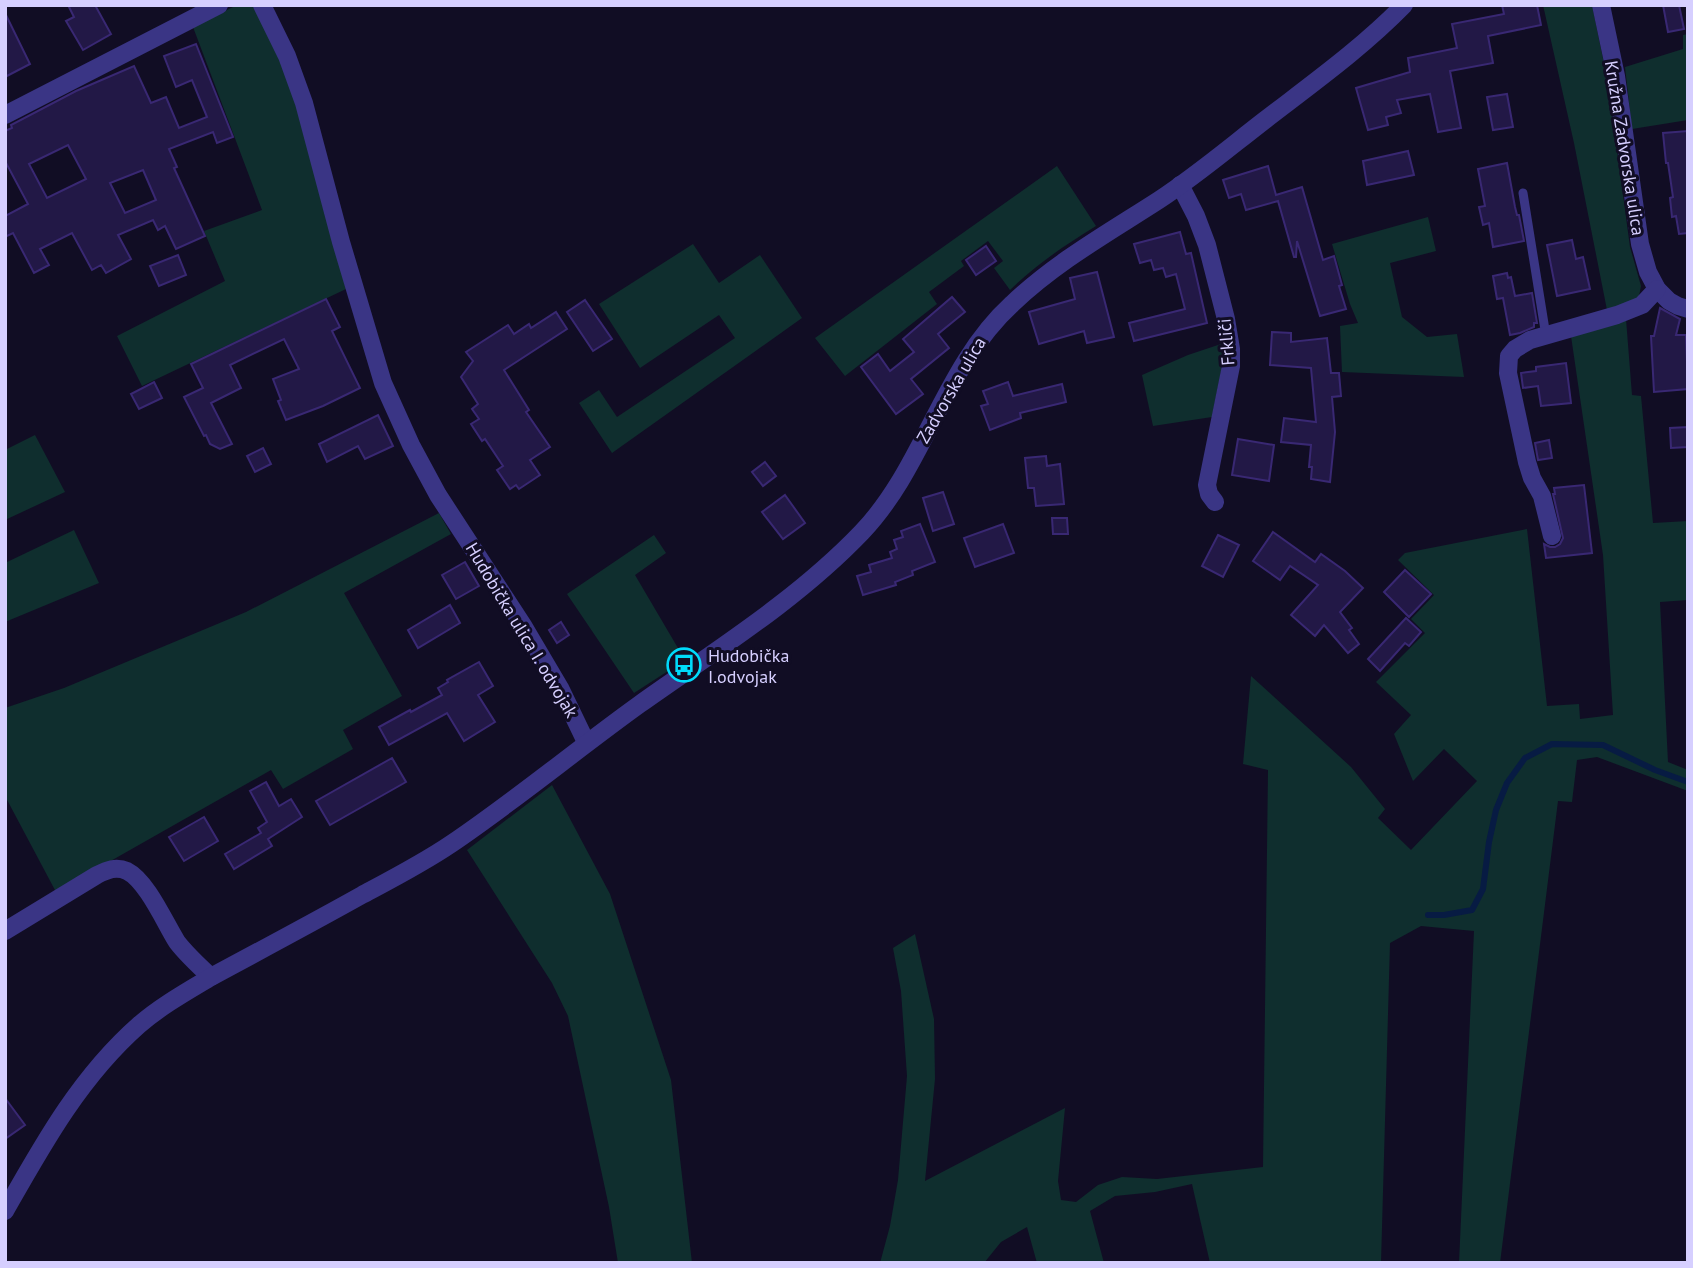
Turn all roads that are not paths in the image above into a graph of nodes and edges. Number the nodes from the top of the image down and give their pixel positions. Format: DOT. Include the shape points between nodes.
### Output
graph roads {
  1 [pos="219,5"];
  2 [pos="262,5"];
  3 [pos="1404,5"];
  4 [pos="1601,5"];
  5 [pos="5,115"];
  6 [pos="1180,185"];
  7 [pos="1523,193"];
  8 [pos="1657,289"];
  9 [pos="1688,309"];
  10 [pos="1546,335"];
  11 [pos="1215,502"];
  12 [pos="1552,536"];
  13 [pos="586,742"];
  14 [pos="5,932"];
  15 [pos="211,977"];
  16 [pos="5,1212"];
  1 -- 5 [label="street"];
  2 -- 13 [label="street, Hudobička ulica I. odvojak" via="304,103 383,383 438,495 524,627"];
  3 -- 6 [label="street, Zadvorska ulica" via="1340,62"];
  4 -- 8 [label="street, Kružna Zadvorska ulica" via="1640,244"];
  6 -- 11 [label="street, Frkliči" via="1207,245 1231,349 1207,485"];
  6 -- 13 [label="street, Zadvorska ulica" via="1048,272 987,328 882,509 829,565 790,598"];
  7 -- 10 [label="lane"];
  8 -- 9 [label="street" via="1669,301"];
  8 -- 10 [label="street" via="1642,305"];
  10 -- 12 [label="street" via="1515,349 1509,356 1508,373 1527,462"];
  13 -- 15 [label="street" via="447,846"];
  14 -- 15 [label="street" via="97,875 121,869 137,879 180,945"];
  15 -- 16 [label="street" via="141,1023 115,1048 65,1109"];
}
